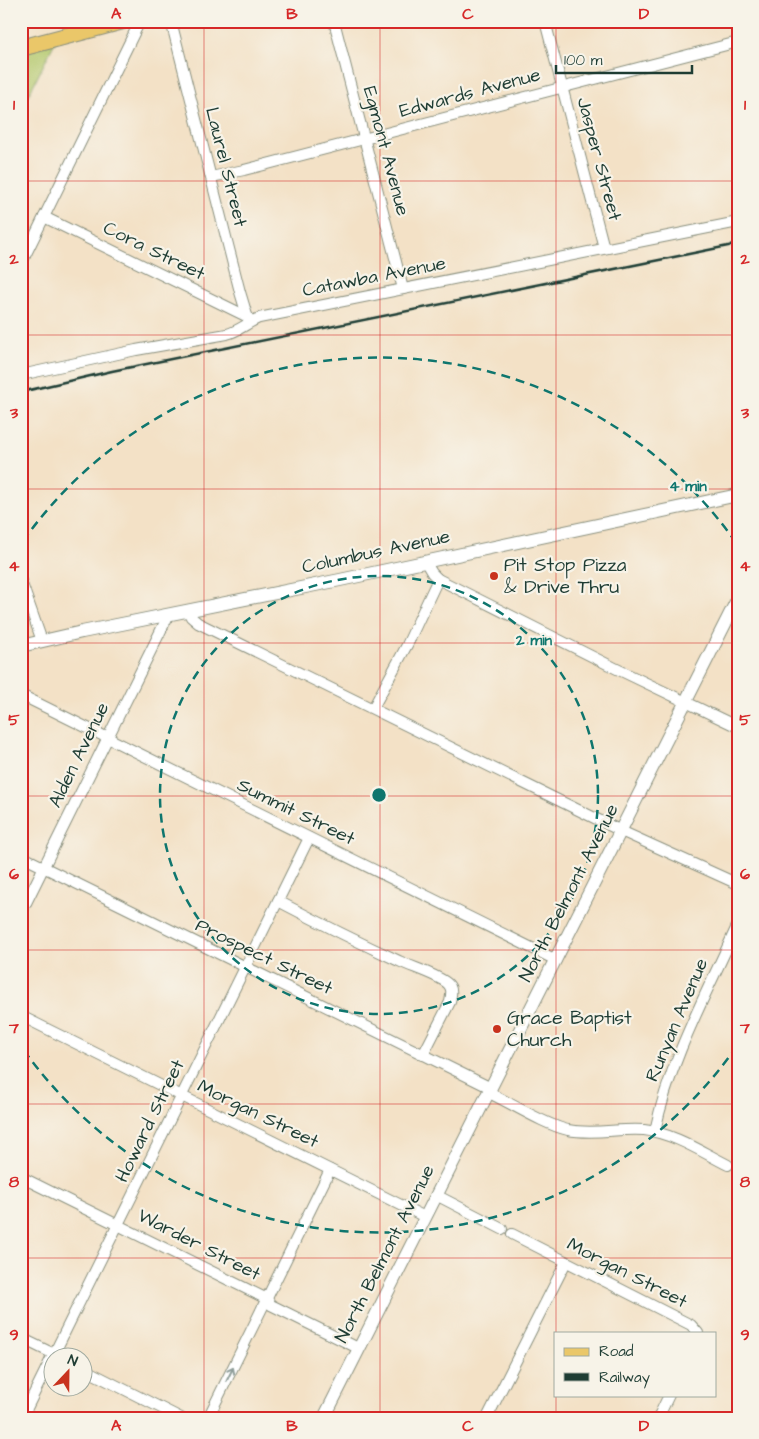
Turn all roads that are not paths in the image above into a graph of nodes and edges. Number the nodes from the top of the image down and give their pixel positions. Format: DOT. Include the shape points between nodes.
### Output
graph roads {
  1 [pos="123,21"];
  2 [pos="140,21"];
  3 [pos="171,21"];
  4 [pos="334,21"];
  5 [pos="545,21"];
  6 [pos="738,42"];
  7 [pos="21,48"];
  8 [pos="562,87"];
  9 [pos="364,138"];
  10 [pos="211,177"];
  11 [pos="44,217"];
  12 [pos="738,222"];
  13 [pos="604,248"];
  14 [pos="21,264"];
  15 [pos="403,289"];
  16 [pos="249,319"];
  17 [pos="21,375"];
  18 [pos="738,495"];
  19 [pos="426,561"];
  20 [pos="438,579"];
  21 [pos="21,581"];
  22 [pos="738,598"];
  23 [pos="188,610"];
  24 [pos="169,614"];
  25 [pos="42,641"];
  26 [pos="21,646"];
  27 [pos="21,695"];
  28 [pos="685,703"];
  29 [pos="373,708"];
  30 [pos="738,726"];
  31 [pos="107,738"];
  32 [pos="621,831"];
  33 [pos="309,838"];
  34 [pos="21,856"];
  35 [pos="44,867"];
  36 [pos="738,884"];
  37 [pos="278,901"];
  38 [pos="21,912"];
  39 [pos="738,924"];
  40 [pos="556,960"];
  41 [pos="245,967"];
  42 [pos="21,1016"];
  43 [pos="423,1055"];
  44 [pos="491,1092"];
  45 [pos="182,1096"];
  46 [pos="654,1132"];
  47 [pos="728,1165"];
  48 [pos="330,1170"];
  49 [pos="21,1177"];
  50 [pos="436,1195"];
  51 [pos="425,1217"];
  52 [pos="118,1225"];
  53 [pos="566,1262"];
  54 [pos="267,1299"];
  55 [pos="697,1332"];
  56 [pos="21,1338"];
  57 [pos="59,1346"];
  58 [pos="358,1348"];
  59 [pos="42,1349"];
  60 [pos="92,1373"];
  61 [pos="42,1379"];
  62 [pos="669,1396"];
  63 [pos="22,1418"];
  64 [pos="181,1418"];
  65 [pos="208,1418"];
  66 [pos="324,1418"];
  67 [pos="488,1418"];
  68 [pos="658,1418"];
  1 -- 7 [label="main road"];
  2 -- 11 [label="street"];
  3 -- 10 [label="street, Laurel Street"];
  4 -- 9 [label="street, Egmont Avenue"];
  5 -- 8 [label="street, Jasper Street"];
  6 -- 8 [label="street, Edwards Avenue"];
  8 -- 9 [label="street, Edwards Avenue"];
  8 -- 13 [label="street, Jasper Street"];
  9 -- 10 [label="street, Edwards Avenue"];
  9 -- 15 [label="street, Egmont Avenue"];
  10 -- 16 [label="street, Laurel Street"];
  11 -- 14 [label="street"];
  11 -- 16 [label="street, Cora Street"];
  12 -- 13 [label="street, Catawba Avenue"];
  13 -- 15 [label="street, Catawba Avenue"];
  15 -- 16 [label="street, Catawba Avenue"];
  16 -- 17 [label="street, Catawba Avenue" via="240,329 227,334"];
  18 -- 19 [label="street, Columbus Avenue"];
  19 -- 20 [label="street"];
  19 -- 23 [label="street, Columbus Avenue"];
  20 -- 28 [label="street"];
  20 -- 29 [label="street"];
  21 -- 25 [label="street"];
  22 -- 28 [label="street, North Belmont Avenue"];
  23 -- 24 [label="street, Columbus Avenue"];
  23 -- 29 [label="street" via="198,623"];
  24 -- 25 [label="street, Columbus Avenue"];
  24 -- 31 [label="street, Alden Avenue"];
  25 -- 26 [label="street, Columbus Avenue"];
  27 -- 31 [label="street, Summit Street"];
  28 -- 30 [label="street"];
  28 -- 32 [label="street, North Belmont Avenue"];
  29 -- 32 [label="street"];
  31 -- 33 [label="street, Summit Street"];
  31 -- 35 [label="street, Alden Avenue"];
  32 -- 36 [label="street"];
  32 -- 40 [label="street, North Belmont Avenue"];
  33 -- 37 [label="street, Howard Street"];
  33 -- 40 [label="street, Summit Street"];
  34 -- 35 [label="street, Prospect Street"];
  35 -- 38 [label="street, Alden Avenue"];
  35 -- 41 [label="street, Prospect Street"];
  37 -- 41 [label="street, Howard Street"];
  37 -- 43 [label="street" via="447,983 452,993 450,1002"];
  39 -- 46 [label="street, Runyan Avenue" via="671,1073"];
  40 -- 44 [label="street, North Belmont Avenue"];
  41 -- 43 [label="street, Prospect Street"];
  41 -- 45 [label="street, Howard Street"];
  42 -- 45 [label="street, Morgan Street"];
  43 -- 44 [label="street, Prospect Street"];
  44 -- 46 [label="street, Prospect Street" via="566,1129"];
  44 -- 50 [label="street, North Belmont Avenue"];
  45 -- 48 [label="street, Morgan Street"];
  45 -- 52 [label="street, Howard Street"];
  46 -- 47 [label="street, Prospect Street"];
  48 -- 51 [label="street, Morgan Street"];
  48 -- 54 [label="street"];
  49 -- 52 [label="street, Warder Street"];
  50 -- 51 [label="street, North Belmont Avenue"];
  50 -- 53 [label="street, Morgan Street"];
  51 -- 58 [label="street, North Belmont Avenue"];
  52 -- 54 [label="street, Warder Street"];
  52 -- 57 [label="street, Howard Street"];
  53 -- 55 [label="street, Morgan Street" via="691,1325"];
  53 -- 67 [label="street"];
  54 -- 58 [label="street, Warder Street" via="271,1305"];
  65 -- 54 [label="street, one-way"];
  56 -- 59 [label="street"];
  58 -- 66 [label="street, North Belmont Avenue"];
  60 -- 64 [label="street"];
  61 -- 63 [label="street, Howard Street"];
  62 -- 68 [label="street"];
}
